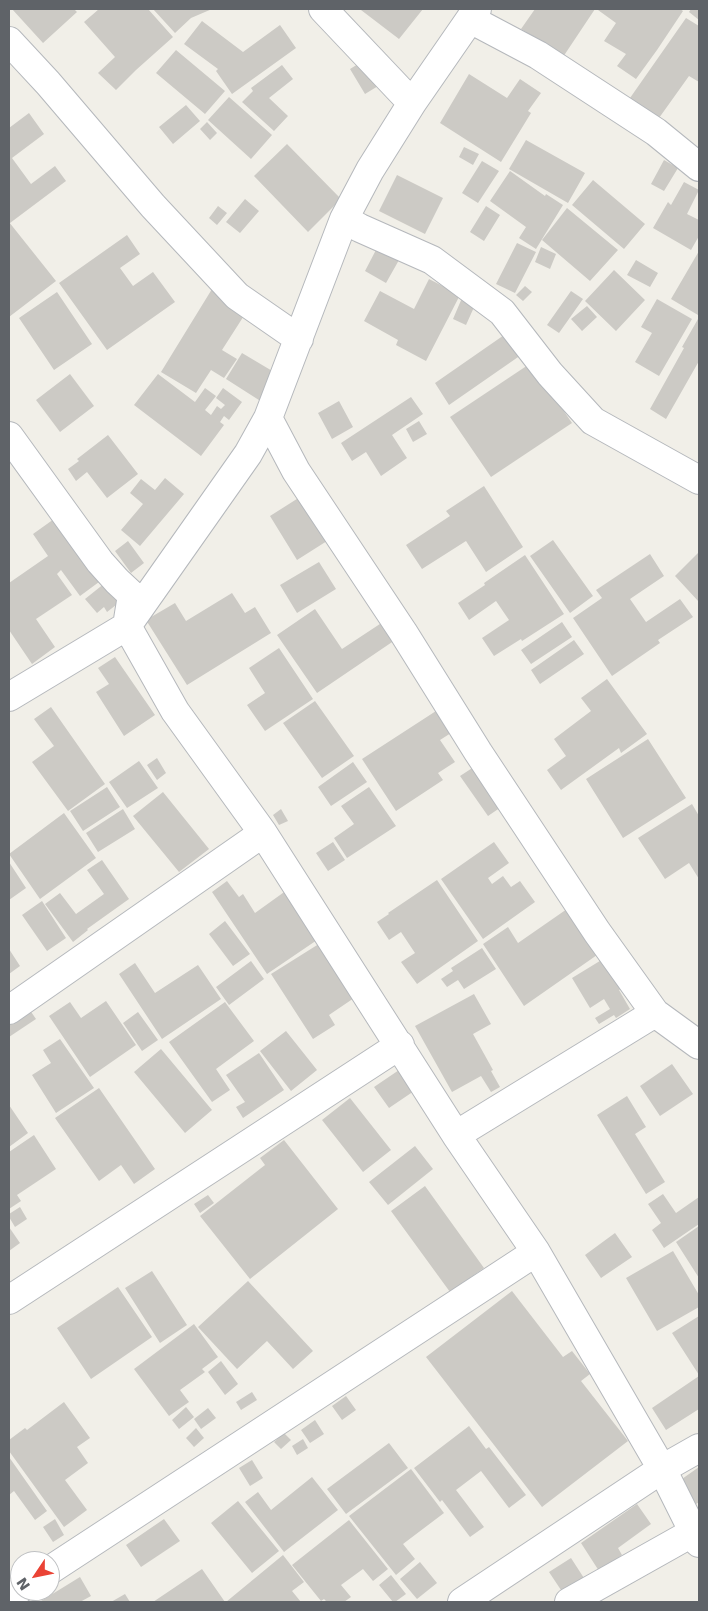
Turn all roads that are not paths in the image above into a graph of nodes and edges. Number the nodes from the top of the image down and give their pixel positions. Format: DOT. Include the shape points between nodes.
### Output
graph roads {
  1 [pos="322,9"];
  2 [pos="473,14"];
  3 [pos="9,41"];
  4 [pos="412,103"];
  5 [pos="699,167"];
  6 [pos="344,219"];
  7 [pos="299,338"];
  8 [pos="268,418"];
  9 [pos="9,436"];
  10 [pos="699,480"];
  11 [pos="127,626"];
  12 [pos="9,697"];
  13 [pos="263,833"];
  14 [pos="9,1010"];
  15 [pos="655,1013"];
  16 [pos="400,1045"];
  17 [pos="699,1045"];
  18 [pos="456,1135"];
  19 [pos="536,1252"];
  20 [pos="9,1300"];
  21 [pos="699,1448"];
  22 [pos="662,1469"];
  23 [pos="699,1529"];
  24 [pos="699,1543"];
  25 [pos="60,1563"];
  26 [pos="462,1602"];
  27 [pos="569,1602"];
  1 -- 4 [label="street"];
  2 -- 4 [label="street"];
  2 -- 5 [label="street" via="656,132"];
  3 -- 7 [label="street" via="153,206 237,296"];
  4 -- 6 [label="street"];
  6 -- 7 [label="street"];
  6 -- 10 [label="street" via="432,260 502,312 550,374 593,422"];
  7 -- 8 [label="street"];
  8 -- 11 [label="street" via="248,454"];
  8 -- 15 [label="street" via="296,472 403,632 478,752 597,932"];
  9 -- 11 [label="street" via="100,562 132,595"];
  11 -- 12 [label="street"];
  11 -- 13 [label="street" via="175,711"];
  13 -- 14 [label="street"];
  13 -- 16 [label="street"];
  15 -- 17 [label="street"];
  15 -- 18 [label="street"];
  16 -- 18 [label="street"];
  16 -- 20 [label="street"];
  18 -- 19 [label="street"];
  19 -- 22 [label="street"];
  19 -- 25 [label="street"];
  21 -- 22 [label="street"];
  22 -- 24 [label="street"];
  22 -- 26 [label="street"];
  23 -- 27 [label="street"];
}
